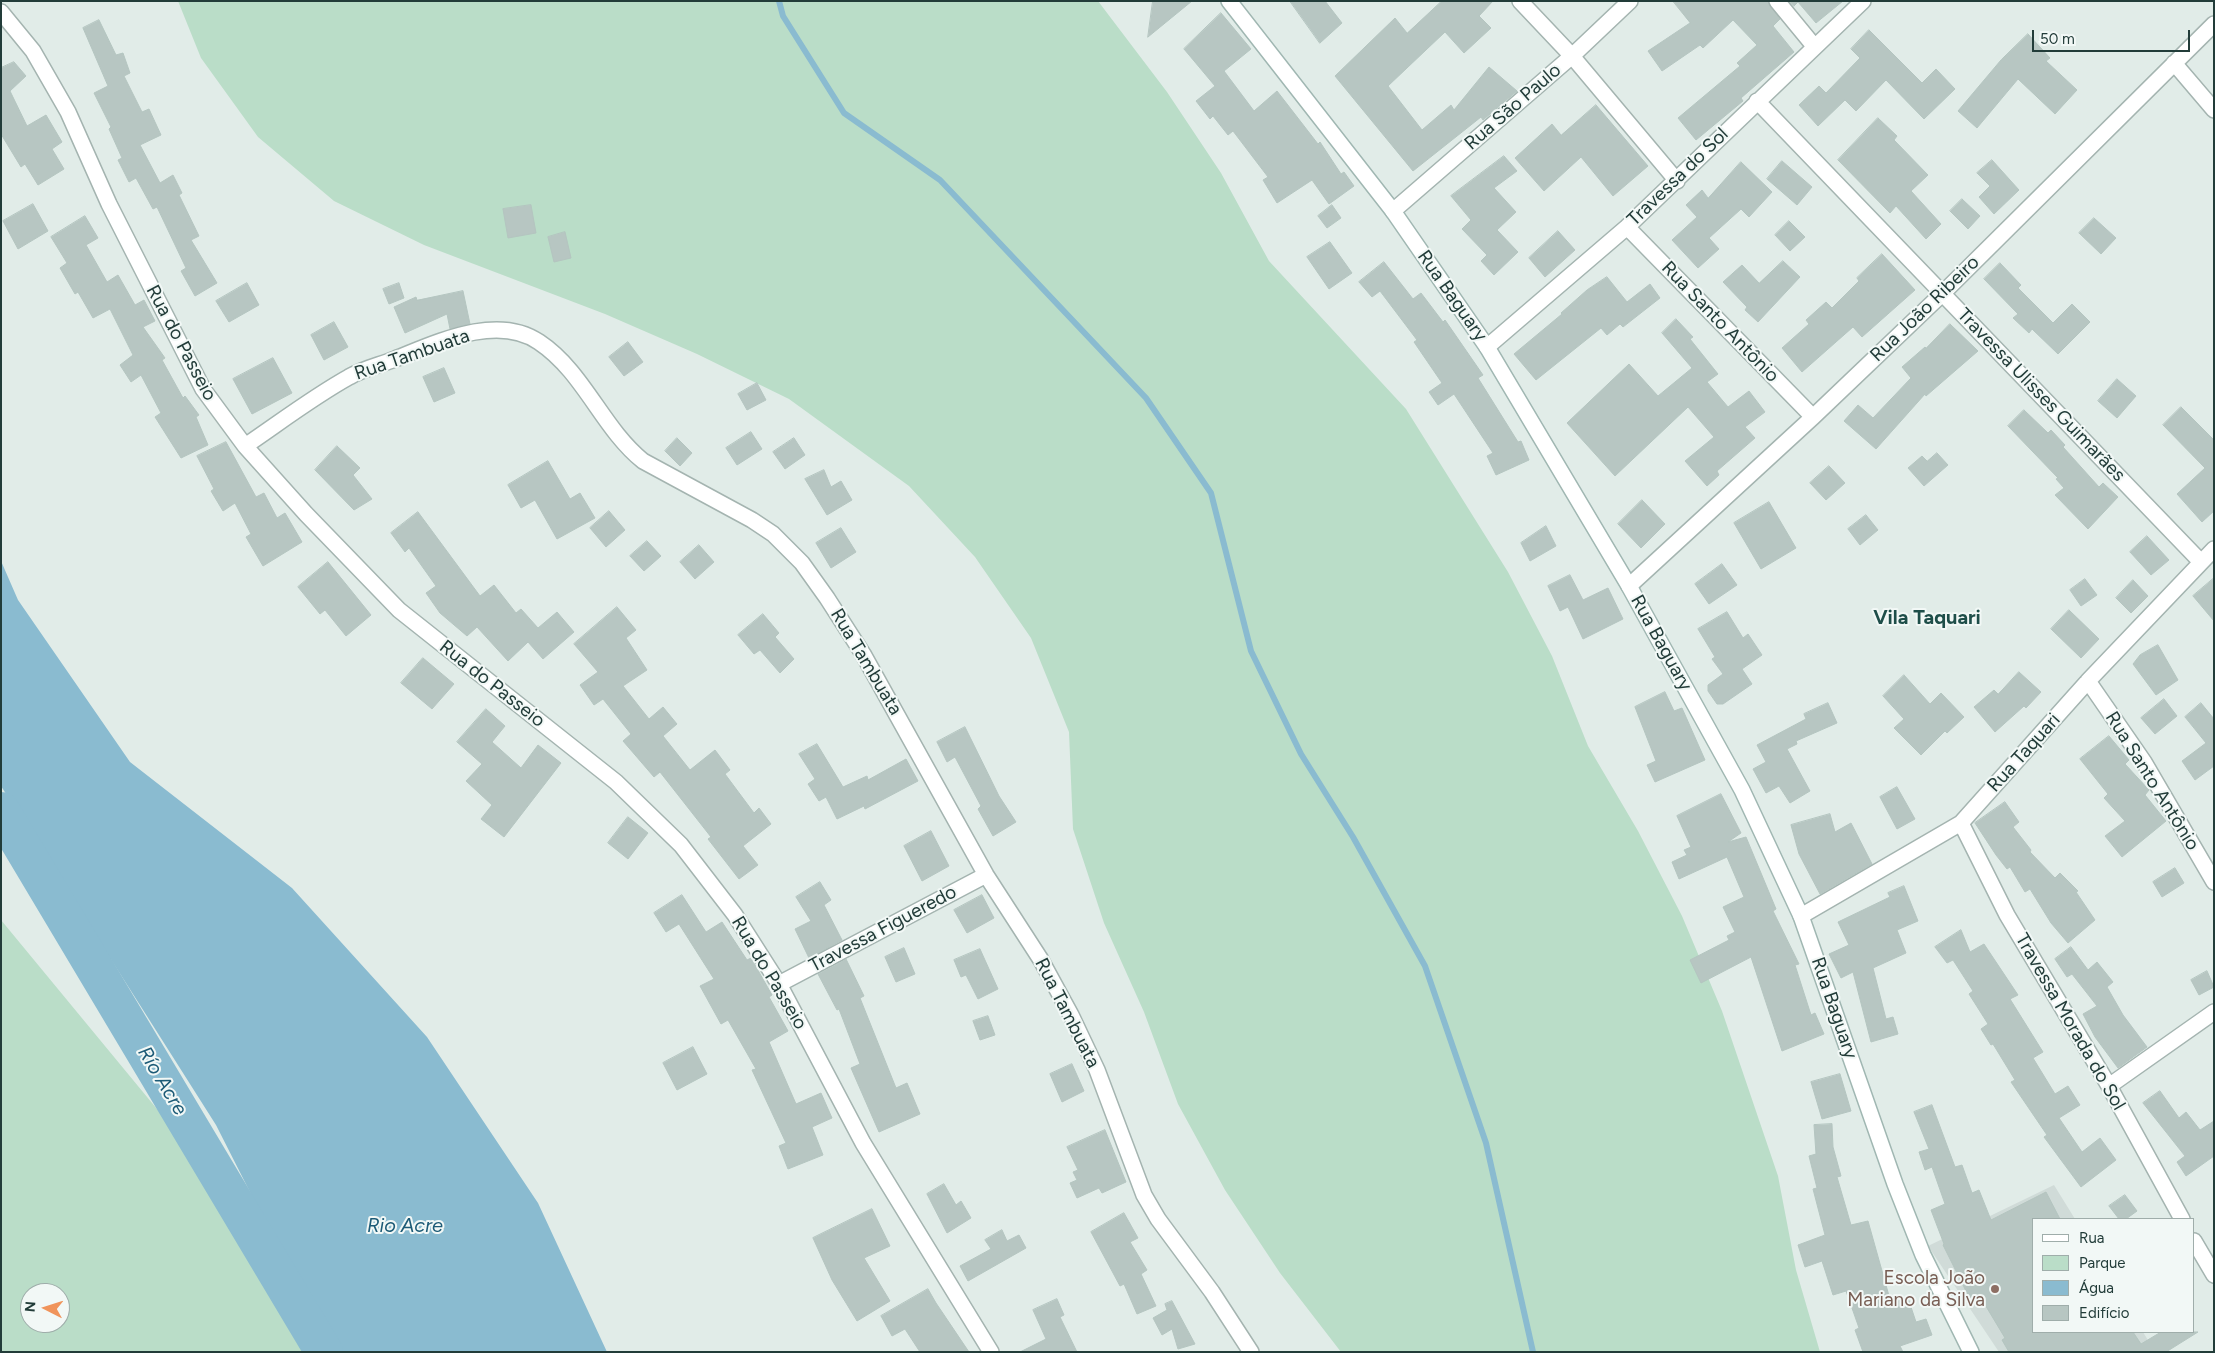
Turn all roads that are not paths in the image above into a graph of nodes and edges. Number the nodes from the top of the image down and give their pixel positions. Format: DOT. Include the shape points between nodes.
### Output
graph roads {
  1 [pos="1229,1"];
  2 [pos="1520,1"];
  3 [pos="1630,1"];
  4 [pos="1777,1"];
  5 [pos="1863,1"];
  6 [pos="1,12"];
  7 [pos="2214,24"];
  8 [pos="1814,46"];
  9 [pos="1572,56"];
  10 [pos="2174,63"];
  11 [pos="1757,101"];
  12 [pos="2214,110"];
  13 [pos="1677,181"];
  14 [pos="1393,211"];
  15 [pos="1627,227"];
  16 [pos="1943,293"];
  17 [pos="1487,347"];
  18 [pos="1813,416"];
  19 [pos="245,446"];
  20 [pos="2214,549"];
  21 [pos="2200,561"];
  22 [pos="1629,586"];
  23 [pos="2088,682"];
  24 [pos="1961,823"];
  25 [pos="986,875"];
  26 [pos="2214,882"];
  27 [pos="1801,916"];
  28 [pos="779,984"];
  29 [pos="2214,1012"];
  30 [pos="2109,1086"];
  31 [pos="2181,1218"];
  32 [pos="2195,1243"];
  33 [pos="2214,1275"];
  34 [pos="991,1352"];
  35 [pos="1251,1352"];
  36 [pos="1971,1352"];
  1 -- 14 [label="street, Rua Baguary"];
  2 -- 9 [label="street"];
  3 -- 9 [label="street, Rua São Paulo"];
  4 -- 8 [label="street"];
  5 -- 8 [label="street, Travessa do Sol"];
  6 -- 19 [label="street, Rua do Passeio" via="33,51 68,112 109,204 203,389"];
  7 -- 10 [label="street, Rua João Ribeiro"];
  8 -- 11 [label="street, Travessa do Sol"];
  9 -- 13 [label="street"];
  9 -- 14 [label="street, Rua São Paulo"];
  10 -- 12 [label="street"];
  10 -- 16 [label="street, Rua João Ribeiro"];
  11 -- 13 [label="street, Travessa do Sol"];
  11 -- 16 [label="street, Travessa Ulisses Guimarães"];
  13 -- 15 [label="street, Travessa do Sol"];
  14 -- 17 [label="street, Rua Baguary"];
  15 -- 17 [label="street, Travessa do Sol"];
  15 -- 18 [label="street, Rua Santo Antônio"];
  16 -- 18 [label="street, Rua João Ribeiro"];
  16 -- 21 [label="street, Travessa Ulisses Guimarães"];
  17 -- 22 [label="street, Rua Baguary"];
  18 -- 22 [label="street, Rua João Ribeiro"];
  19 -- 25 [label="street, Rua Tambuata" via="349,376 418,350 469,333 490,331 515,332 539,341 570,370 628,449 660,472 752,520 773,534 802,563 863,654"];
  19 -- 28 [label="street, Rua do Passeio" via="399,610 616,782 681,845 735,915"];
  20 -- 21 [label="street, Rua Taquari"];
  21 -- 23 [label="street, Rua Taquari"];
  22 -- 27 [label="street, Rua Baguary" via="1742,790"];
  23 -- 24 [label="street, Rua Taquari"];
  23 -- 26 [label="street, Rua Santo Antônio" via="2144,762"];
  24 -- 27 [label="street, Rua Taquari"];
  24 -- 30 [label="street, Travessa Morada do Sol" via="2007,915"];
  25 -- 28 [label="street, Travessa Figueredo"];
  25 -- 35 [label="street, Rua Tambuata" via="1041,960 1071,1015 1097,1070 1144,1195"];
  27 -- 36 [label="street, Rua Baguary" via="1895,1184 1923,1255"];
  28 -- 34 [label="street, Rua do Passeio" via="863,1143"];
  29 -- 30 [label="street"];
  30 -- 31 [label="street, Travessa Morada do Sol"];
  32 -- 33 [label="street"];
}
